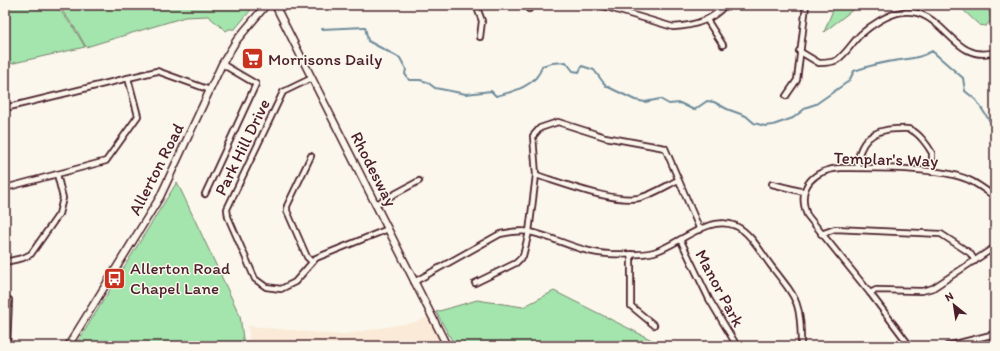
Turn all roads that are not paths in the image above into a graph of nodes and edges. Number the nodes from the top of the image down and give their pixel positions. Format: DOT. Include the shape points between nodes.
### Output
graph roads {
  1 [pos="266,5"];
  2 [pos="275,5"];
  3 [pos="476,5"];
  4 [pos="600,5"];
  5 [pos="725,5"];
  6 [pos="806,5"];
  7 [pos="707,20"];
  8 [pos="480,37"];
  9 [pos="723,45"];
  10 [pos="799,51"];
  11 [pos="995,52"];
  12 [pos="222,64"];
  13 [pos="128,78"];
  14 [pos="312,78"];
  15 [pos="210,90"];
  16 [pos="786,96"];
  17 [pos="5,108"];
  18 [pos="311,156"];
  19 [pos="858,168"];
  20 [pos="932,172"];
  21 [pos="57,174"];
  22 [pos="536,175"];
  23 [pos="678,180"];
  24 [pos="419,181"];
  25 [pos="772,184"];
  26 [pos="5,188"];
  27 [pos="804,192"];
  28 [pos="206,194"];
  29 [pos="995,197"];
  30 [pos="376,204"];
  31 [pos="388,229"];
  32 [pos="700,230"];
  33 [pos="529,232"];
  34 [pos="821,234"];
  35 [pos="680,241"];
  36 [pos="995,247"];
  37 [pos="630,254"];
  38 [pos="975,261"];
  39 [pos="5,262"];
  40 [pos="312,262"];
  41 [pos="414,282"];
  42 [pos="474,282"];
  43 [pos="870,293"];
  44 [pos="9,300"];
  45 [pos="7,324"];
  46 [pos="654,325"];
  47 [pos="995,334"];
  48 [pos="7,346"];
  49 [pos="68,346"];
  50 [pos="447,346"];
  51 [pos="736,346"];
  52 [pos="801,346"];
  53 [pos="910,346"];
  54 [pos="947,346"];
  1 -- 12 [label="street, Allerton Road" via="236,41"];
  2 -- 14 [label="street, Rhodesway"];
  3 -- 8 [label="street" via="482,21"];
  4 -- 7 [label="street" via="673,27 685,27"];
  5 -- 7 [label="street"];
  6 -- 10 [label="street"];
  7 -- 9 [label="street"];
  10 -- 11 [label="street" via="819,63 836,60 860,35 875,24 902,12 914,12 937,23 969,52"];
  10 -- 16 [label="street" via="797,80"];
  12 -- 15 [label="street, Allerton Road"];
  12 -- 28 [label="street" via="256,84"];
  13 -- 15 [label="street" via="157,71"];
  13 -- 17 [label="street"];
  13 -- 21 [label="street" via="138,116 106,161"];
  14 -- 30 [label="street, Rhodesway"];
  14 -- 40 [label="street, Park Hill Drive" via="283,92 227,209 228,217 255,279 266,287 281,288 295,282"];
  15 -- 49 [label="street, Allerton Road" via="160,198"];
  18 -- 40 [label="street" via="287,211 307,257"];
  19 -- 20 [label="street, Templar's Way"];
  19 -- 20 [label="street" via="860,148 880,130 909,129 932,153"];
  19 -- 27 [label="street, Templar's Way" via="828,169 816,174"];
  20 -- 29 [label="street, Templar's Way" via="970,180"];
  21 -- 26 [label="street"];
  21 -- 39 [label="street" via="64,198 59,214 31,254"];
  22 -- 23 [label="street" via="626,199 648,195"];
  22 -- 23 [label="street" via="533,136 540,128 558,122 605,137 666,148"];
  22 -- 33 [label="street"];
  23 -- 32 [label="street"];
  24 -- 30 [label="street"];
  25 -- 27 [label="street"];
  27 -- 34 [label="street" via="807,215"];
  30 -- 31 [label="street, Rhodesway"];
  31 -- 40 [label="street, Park Hill Drive" via="316,258"];
  31 -- 41 [label="street, Rhodesway"];
  32 -- 35 [label="street"];
  32 -- 52 [label="street" via="711,225 730,224 737,226 750,238 797,302 800,310"];
  33 -- 37 [label="street" via="590,252"];
  33 -- 41 [label="street" via="500,234"];
  33 -- 42 [label="street" via="523,256 516,263"];
  34 -- 38 [label="street" via="835,229 941,234 970,253"];
  34 -- 43 [label="street"];
  35 -- 37 [label="street" via="653,252"];
  35 -- 51 [label="street, Manor Park"];
  36 -- 38 [label="street"];
  37 -- 46 [label="street" via="631,306"];
  38 -- 43 [label="street" via="933,288 922,291 876,290"];
  41 -- 50 [label="street, Rhodesway"];
  43 -- 53 [label="street"];
  44 -- 45 [label="street"];
  45 -- 48 [label="street"];
  47 -- 54 [label="street"];
}
